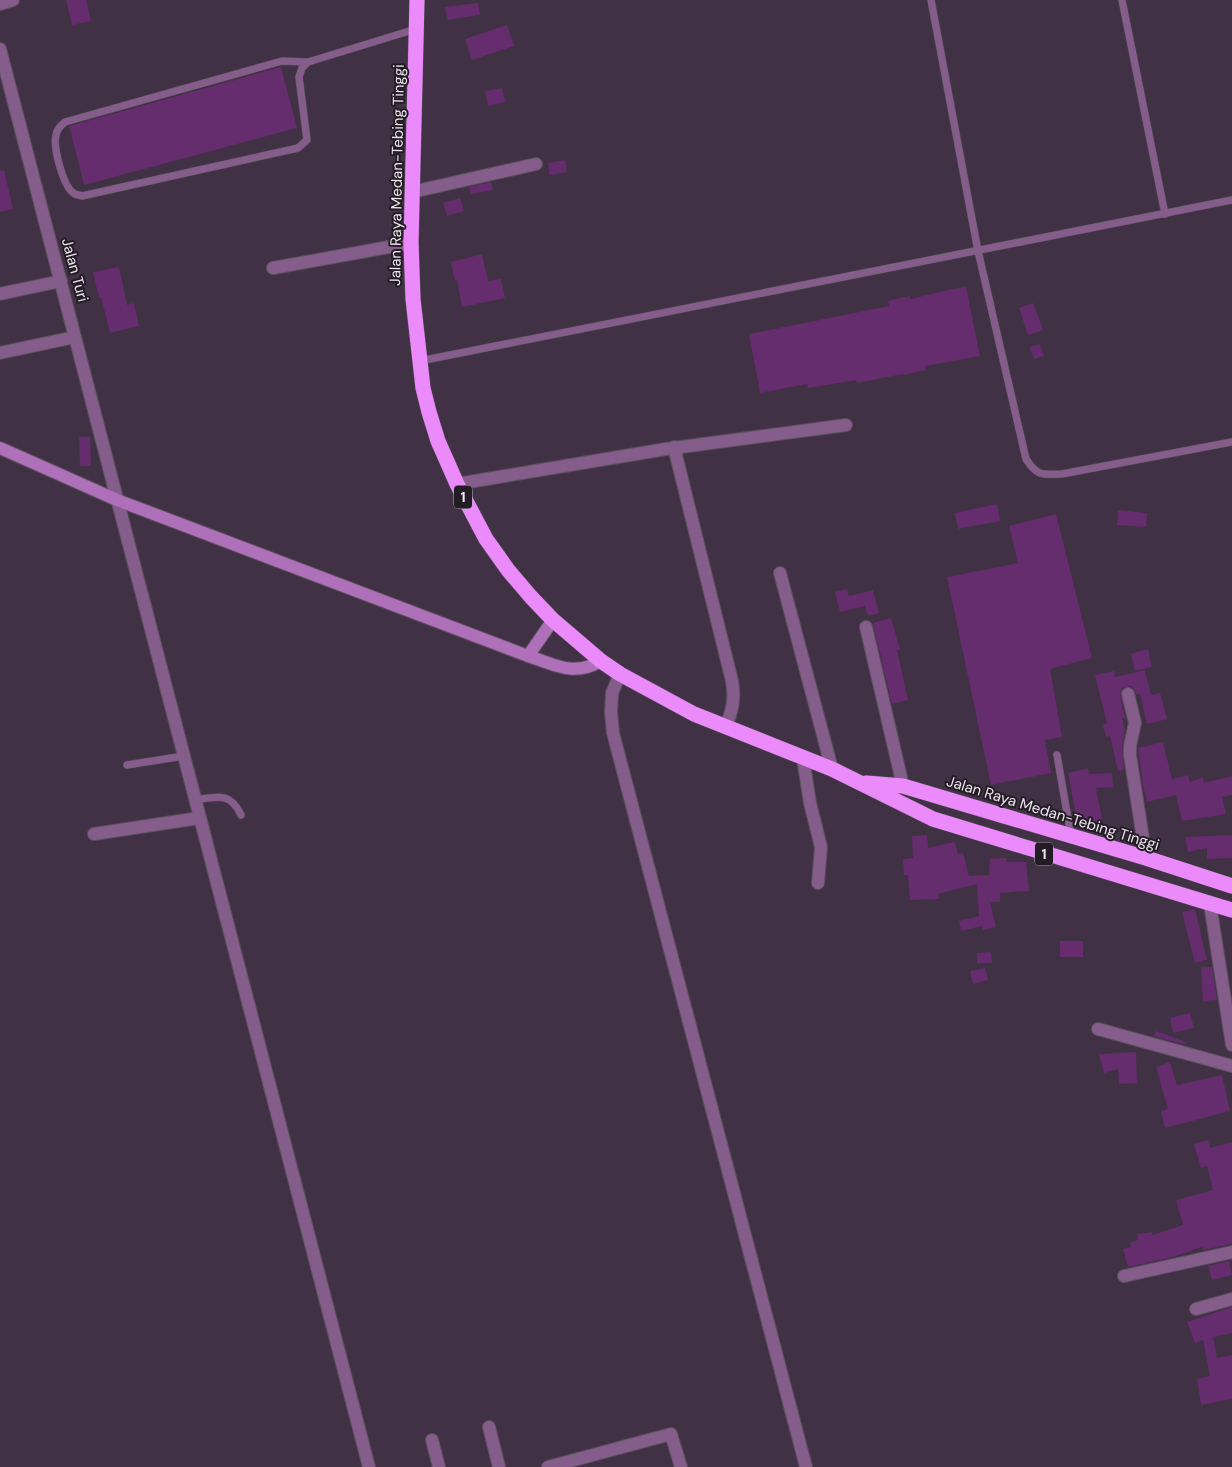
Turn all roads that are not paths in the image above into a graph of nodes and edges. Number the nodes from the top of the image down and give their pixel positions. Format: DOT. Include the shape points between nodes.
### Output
graph roads {
  1 [pos="13,0"];
  2 [pos="417,0"];
  3 [pos="931,0"];
  4 [pos="1122,0"];
  5 [pos="0,4"];
  6 [pos="417,29"];
  7 [pos="0,49"];
  8 [pos="308,62"];
  9 [pos="536,164"];
  10 [pos="412,192"];
  11 [pos="1232,200"];
  12 [pos="1165,214"];
  13 [pos="411,243"];
  14 [pos="978,251"];
  15 [pos="273,268"];
  16 [pos="61,281"];
  17 [pos="0,294"];
  18 [pos="75,338"];
  19 [pos="0,353"];
  20 [pos="420,361"];
  21 [pos="846,425"];
  22 [pos="1232,442"];
  23 [pos="0,448"];
  24 [pos="674,448"];
  25 [pos="457,484"];
  26 [pos="117,500"];
  27 [pos="780,573"];
  28 [pos="553,620"];
  29 [pos="866,626"];
  30 [pos="528,656"];
  31 [pos="601,660"];
  32 [pos="620,674"];
  33 [pos="1128,694"];
  34 [pos="725,727"];
  35 [pos="1057,755"];
  36 [pos="184,756"];
  37 [pos="804,758"];
  38 [pos="127,765"];
  39 [pos="832,769"];
  40 [pos="862,783"];
  41 [pos="903,786"];
  42 [pos="195,800"];
  43 [pos="240,815"];
  44 [pos="199,818"];
  45 [pos="94,834"];
  46 [pos="1071,837"];
  47 [pos="1146,858"];
  48 [pos="818,884"];
  49 [pos="1232,886"];
  50 [pos="1210,904"];
  51 [pos="1232,910"];
  52 [pos="1098,1029"];
  53 [pos="1232,1045"];
  54 [pos="1232,1066"];
  55 [pos="1232,1252"];
  56 [pos="1124,1276"];
  57 [pos="1232,1299"];
  58 [pos="1196,1309"];
  59 [pos="488,1427"];
  60 [pos="432,1440"];
  61 [pos="369,1467"];
  62 [pos="439,1467"];
  63 [pos="499,1467"];
  64 [pos="548,1467"];
  65 [pos="681,1467"];
  66 [pos="806,1467"];
  1 -- 5 [label="street"];
  2 -- 6 [label="highway, Jalan Raya Medan-Tebing Tinggi / 1"];
  3 -- 14 [label="lane"];
  4 -- 12 [label="lane"];
  6 -- 8 [label="lane"];
  6 -- 10 [label="highway, Jalan Raya Medan-Tebing Tinggi / 1"];
  7 -- 16 [label="street, Jalan Turi"];
  8 -- 8 [label="lane" via="300,77 307,140 298,148 82,196 74,194 67,185 55,143 56,133 65,122 282,61"];
  9 -- 10 [label="street"];
  10 -- 13 [label="highway, Jalan Raya Medan-Tebing Tinggi / 1"];
  11 -- 12 [label="lane"];
  12 -- 14 [label="lane"];
  13 -- 15 [label="street"];
  13 -- 20 [label="highway, Jalan Raya Medan-Tebing Tinggi / 1"];
  14 -- 20 [label="lane"];
  14 -- 22 [label="lane" via="1026,459 1034,471 1044,475 1062,474"];
  16 -- 17 [label="street"];
  16 -- 18 [label="street, Jalan Turi"];
  18 -- 19 [label="street"];
  18 -- 26 [label="street, Jalan Turi"];
  20 -- 25 [label="highway, Jalan Raya Medan-Tebing Tinggi / 1" via="429,412"];
  21 -- 24 [label="street"];
  23 -- 26 [label="street"];
  24 -- 25 [label="street"];
  24 -- 34 [label="street" via="732,681 733,706"];
  25 -- 28 [label="highway, Jalan Raya Medan-Tebing Tinggi / 1" via="486,539 508,570"];
  26 -- 30 [label="street"];
  26 -- 36 [label="street, Jalan Turi"];
  27 -- 39 [label="street"];
  28 -- 30 [label="street"];
  28 -- 31 [label="highway, Jalan Raya Medan-Tebing Tinggi / 1"];
  29 -- 41 [label="street"];
  30 -- 31 [label="street" via="572,669 587,668"];
  31 -- 32 [label="highway, Jalan Raya Medan-Tebing Tinggi / 1"];
  32 -- 34 [label="highway, Jalan Raya Medan-Tebing Tinggi / 1"];
  32 -- 66 [label="street" via="612,693 614,733"];
  33 -- 47 [label="street" via="1136,723 1130,754"];
  34 -- 37 [label="highway, Jalan Raya Medan-Tebing Tinggi / 1"];
  35 -- 46 [label="lane"];
  36 -- 38 [label="lane"];
  36 -- 42 [label="street, Jalan Turi"];
  37 -- 39 [label="highway, Jalan Raya Medan-Tebing Tinggi / 1"];
  37 -- 48 [label="street" via="810,803 821,847"];
  39 -- 40 [label="highway, Jalan Raya Medan-Tebing Tinggi / 1"];
  40 -- 41 [label="highway, Jalan Raya Medan-Tebing Tinggi / 1"];
  40 -- 50 [label="highway, Jalan Raya Medan-Tebing Tinggi / 1" via="933,819"];
  41 -- 46 [label="highway, Jalan Raya Medan-Tebing Tinggi / 1"];
  42 -- 43 [label="lane" via="221,797 231,800"];
  42 -- 44 [label="street, Jalan Turi"];
  44 -- 45 [label="street"];
  44 -- 61 [label="street, Jalan Turi"];
  46 -- 47 [label="highway, Jalan Raya Medan-Tebing Tinggi / 1"];
  47 -- 49 [label="highway, Jalan Raya Medan-Tebing Tinggi / 1"];
  50 -- 51 [label="highway, Jalan Raya Medan-Tebing Tinggi / 1"];
  50 -- 53 [label="street"];
  52 -- 54 [label="street"];
  55 -- 56 [label="street"];
  57 -- 58 [label="street"];
  59 -- 63 [label="street"];
  60 -- 62 [label="street"];
  64 -- 65 [label="street" via="671,1434"];
}
